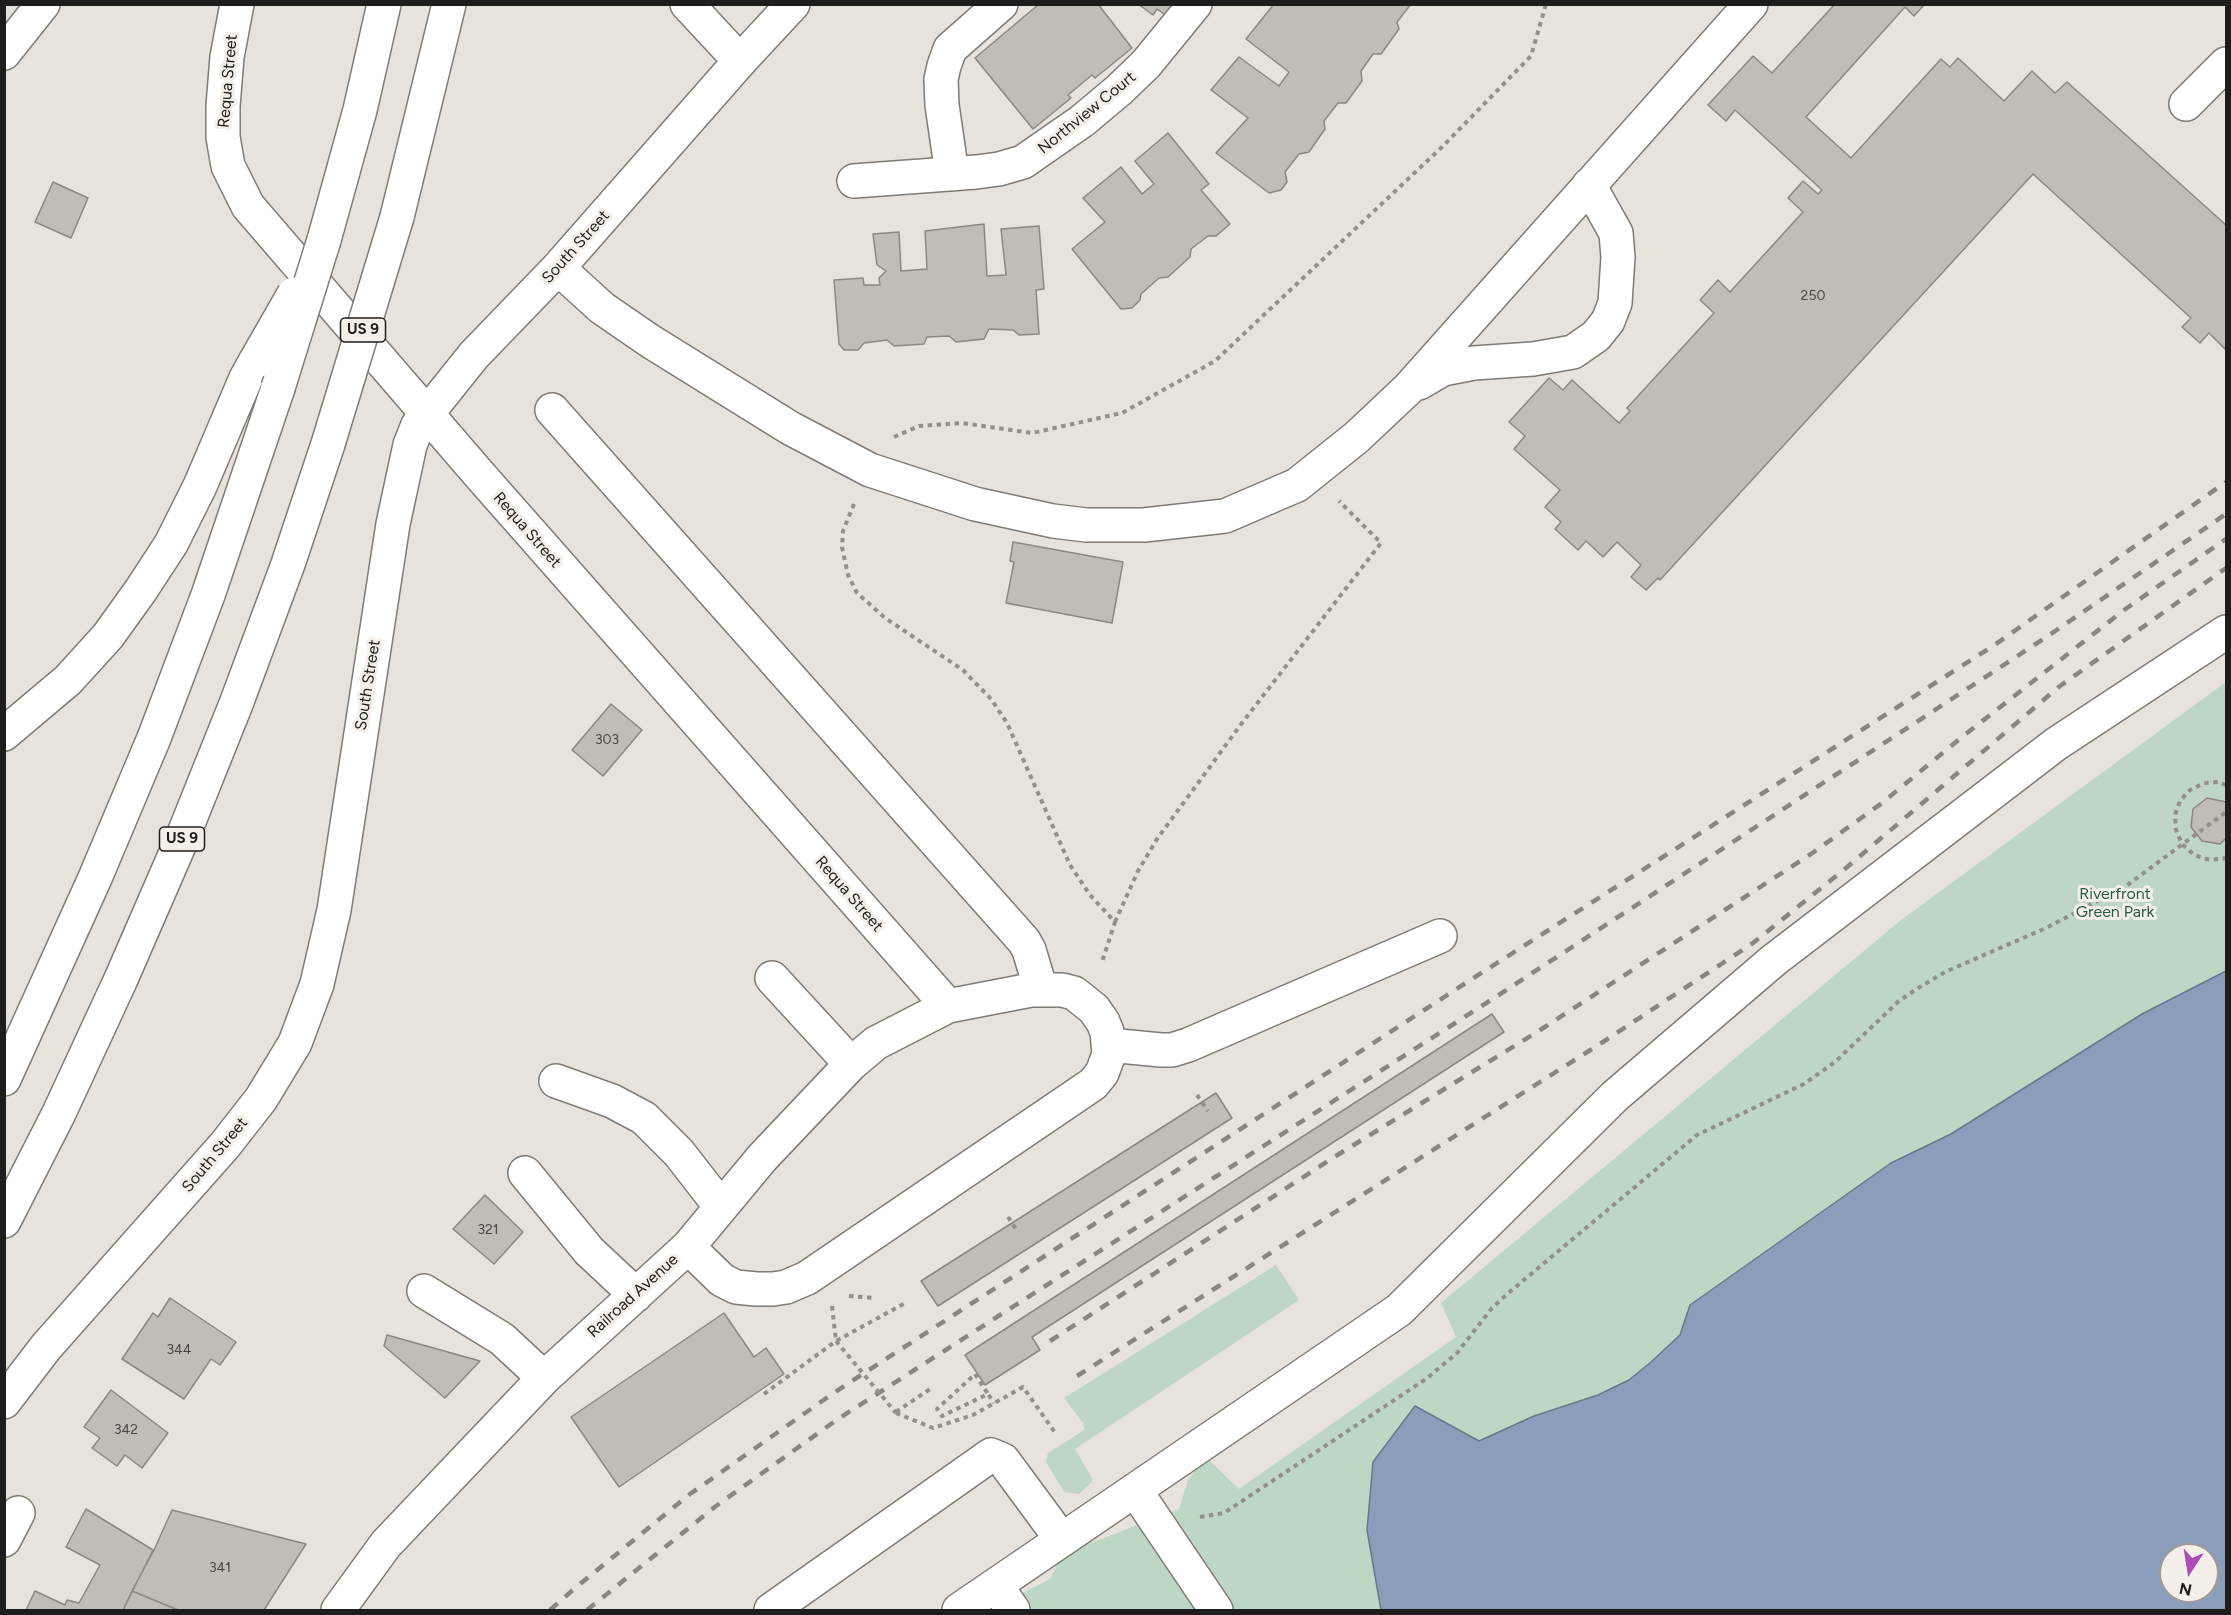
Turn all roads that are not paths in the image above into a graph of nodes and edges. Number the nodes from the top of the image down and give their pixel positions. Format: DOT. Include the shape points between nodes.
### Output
graph roads {
  1 [pos="43,4"];
  2 [pos="237,4"];
  3 [pos="384,4"];
  4 [pos="449,4"];
  5 [pos="687,4"];
  6 [pos="793,4"];
  7 [pos="1001,4"];
  8 [pos="1195,4"];
  9 [pos="1751,4"];
  10 [pos="4,53"];
  11 [pos="740,61"];
  12 [pos="2226,64"];
  13 [pos="2186,104"];
  14 [pos="952,174"];
  15 [pos="854,181"];
  16 [pos="1589,185"];
  17 [pos="324,240"];
  18 [pos="558,268"];
  19 [pos="1409,388"];
  20 [pos="552,410"];
  21 [pos="426,414"];
  22 [pos="2226,632"];
  23 [pos="4,734"];
  24 [pos="1440,936"];
  25 [pos="772,978"];
  26 [pos="1041,990"];
  27 [pos="948,1006"];
  28 [pos="1109,1045"];
  29 [pos="851,1064"];
  30 [pos="4,1079"];
  31 [pos="556,1081"];
  32 [pos="525,1173"];
  33 [pos="721,1207"];
  34 [pos="4,1221"];
  35 [pos="688,1247"];
  36 [pos="424,1291"];
  37 [pos="636,1294"];
  38 [pos="544,1378"];
  39 [pos="4,1402"];
  40 [pos="1135,1490"];
  41 [pos="1062,1540"];
  42 [pos="1005,1598"];
  43 [pos="338,1611"];
  44 [pos="771,1611"];
  45 [pos="959,1611"];
  46 [pos="1216,1611"];
  1 -- 10 [label="main road"];
  2 -- 21 [label="main road, Requa Street" via="227,57 223,137 228,166 237,186 267,230"];
  3 -- 17 [label="main road"];
  4 -- 34 [label="main road, US 9, bridge" via="397,217 328,444 264,628 181,841 117,989"];
  5 -- 11 [label="main road"];
  6 -- 11 [label="main road, South Street"];
  7 -- 14 [label="main road" via="950,49 944,66 942,105"];
  8 -- 14 [label="main road, Northview Court" via="1146,64 1119,90 1042,151 999,170"];
  9 -- 16 [label="main road"];
  11 -- 18 [label="main road, South Street"];
  12 -- 13 [label="main road"];
  14 -- 15 [label="main road, Northview Court"];
  16 -- 19 [label="main road"];
  16 -- 19 [label="main road" via="1616,233 1618,256 1615,303 1596,336 1573,352 1443,369"];
  17 -- 23 [label="main road, bridge" via="246,378 171,544 108,636 68,680"];
  17 -- 30 [label="main road, bridge" via="208,595 154,738"];
  18 -- 19 [label="main road" via="602,308 650,341 790,428 870,470 975,504 1053,521 1144,525 1225,516 1297,485"];
  18 -- 21 [label="main road, South Street" via="474,355"];
  20 -- 26 [label="main road" via="1024,941"];
  21 -- 27 [label="main road, Requa Street"];
  21 -- 39 [label="main road, South Street" via="410,445 399,490 334,910 317,984 295,1043 261,1099 225,1145 46,1347"];
  22 -- 40 [label="main road" via="2056,744 1774,960 1615,1096 1399,1310"];
  24 -- 28 [label="main road" via="1188,1045 1172,1050"];
  25 -- 29 [label="main road"];
  26 -- 27 [label="main road, Railroad Avenue"];
  26 -- 28 [label="main road, Railroad Avenue" via="1062,990 1084,1000 1103,1022"];
  27 -- 29 [label="main road, Railroad Avenue" via="876,1043"];
  28 -- 35 [label="main road" via="1107,1062 1093,1084 807,1278 773,1289 736,1287"];
  29 -- 33 [label="main road, Railroad Avenue"];
  31 -- 33 [label="main road" via="612,1101 644,1118 680,1153"];
  32 -- 37 [label="main road" via="589,1251"];
  33 -- 35 [label="main road, Railroad Avenue"];
  35 -- 37 [label="main road, Railroad Avenue"];
  36 -- 38 [label="main road" via="501,1339"];
  37 -- 38 [label="main road, Railroad Avenue"];
  38 -- 43 [label="main road, Railroad Avenue" via="386,1544"];
  40 -- 41 [label="main road"];
  40 -- 46 [label="main road"];
  41 -- 42 [label="main road"];
  41 -- 44 [label="main road" via="1003,1460 991,1455"];
  42 -- 45 [label="main road"];
}
